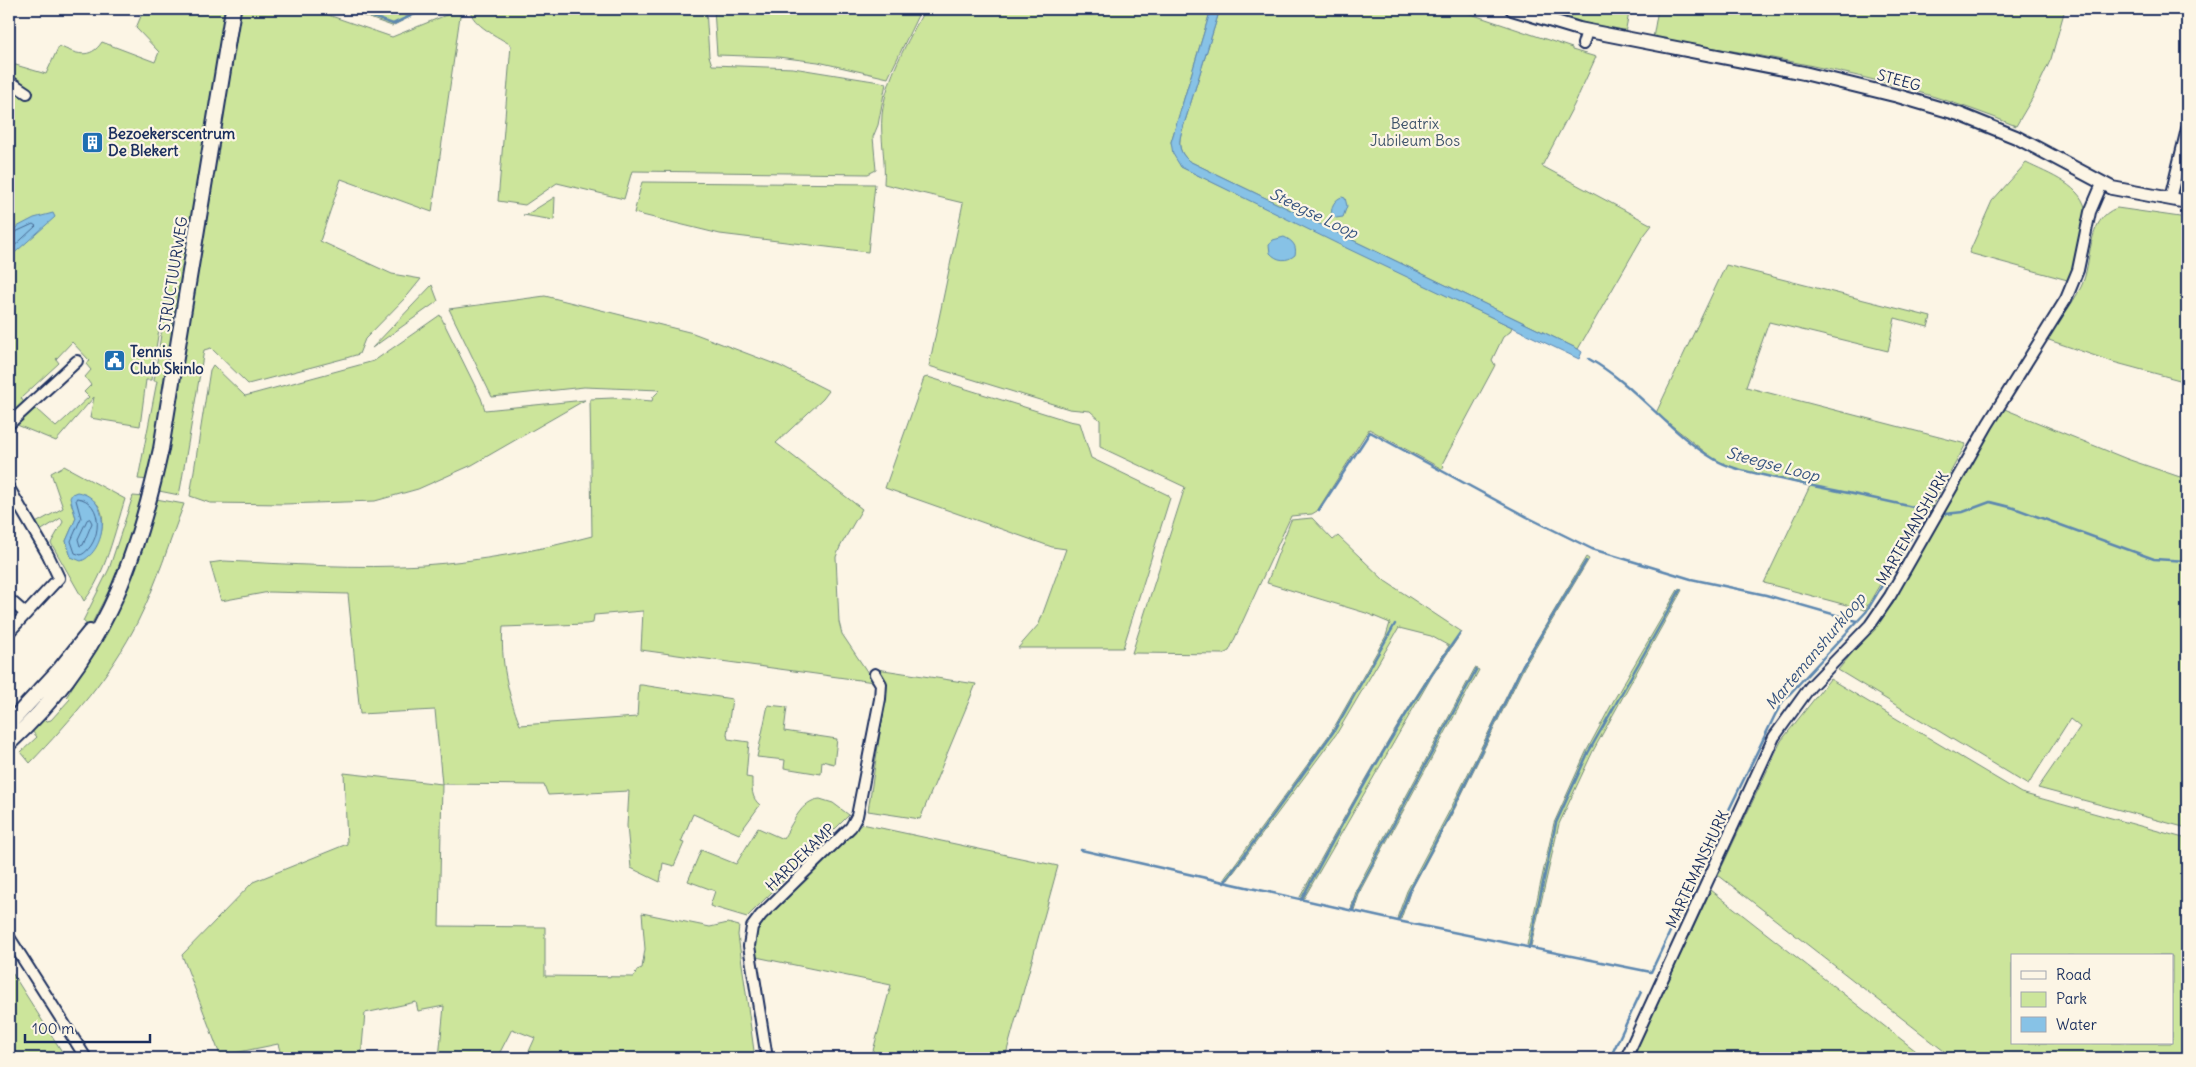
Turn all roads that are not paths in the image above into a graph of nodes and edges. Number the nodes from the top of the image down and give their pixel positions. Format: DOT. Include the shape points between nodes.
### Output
graph roads {
  1 [pos="233,9"];
  2 [pos="1512,9"];
  3 [pos="1587,31"];
  4 [pos="1583,44"];
  5 [pos="9,80"];
  6 [pos="27,93"];
  7 [pos="2187,129"];
  8 [pos="2102,184"];
  9 [pos="2170,200"];
  10 [pos="2187,202"];
  11 [pos="77,360"];
  12 [pos="9,424"];
  13 [pos="9,488"];
  14 [pos="126,571"];
  15 [pos="9,602"];
  16 [pos="26,614"];
  17 [pos="9,632"];
  18 [pos="875,674"];
  19 [pos="9,724"];
  20 [pos="9,743"];
  21 [pos="9,937"];
  22 [pos="86,1058"];
  23 [pos="767,1058"];
  24 [pos="1626,1058"];
  1 -- 14 [label="main road, STRUCTUURWEG" via="161,449 149,502"];
  2 -- 3 [label="street, STEEG"];
  3 -- 4 [label="street"];
  3 -- 8 [label="street, STEEG" via="1804,73 1959,114 2016,137"];
  5 -- 6 [label="street"];
  7 -- 9 [label="street"];
  8 -- 9 [label="street, STEEG" via="2120,191"];
  8 -- 24 [label="street, MARTEMANSHURK" via="2090,212 2078,270 2066,300 1988,424 1890,596 1870,625 1810,688 1774,737"];
  9 -- 10 [label="street, STEEG"];
  11 -- 12 [label="street"];
  13 -- 16 [label="street" via="59,578"];
  14 -- 19 [label="main road, STRUCTUURWEG" via="97,622 76,650"];
  14 -- 20 [label="main road, STRUCTUURWEG" via="117,596 84,656 59,692"];
  15 -- 16 [label="street"];
  16 -- 17 [label="street"];
  18 -- 23 [label="street, HARDEKAMP" via="882,684 858,816 851,827 761,915 750,934 749,946"];
  21 -- 22 [label="street"];
}
